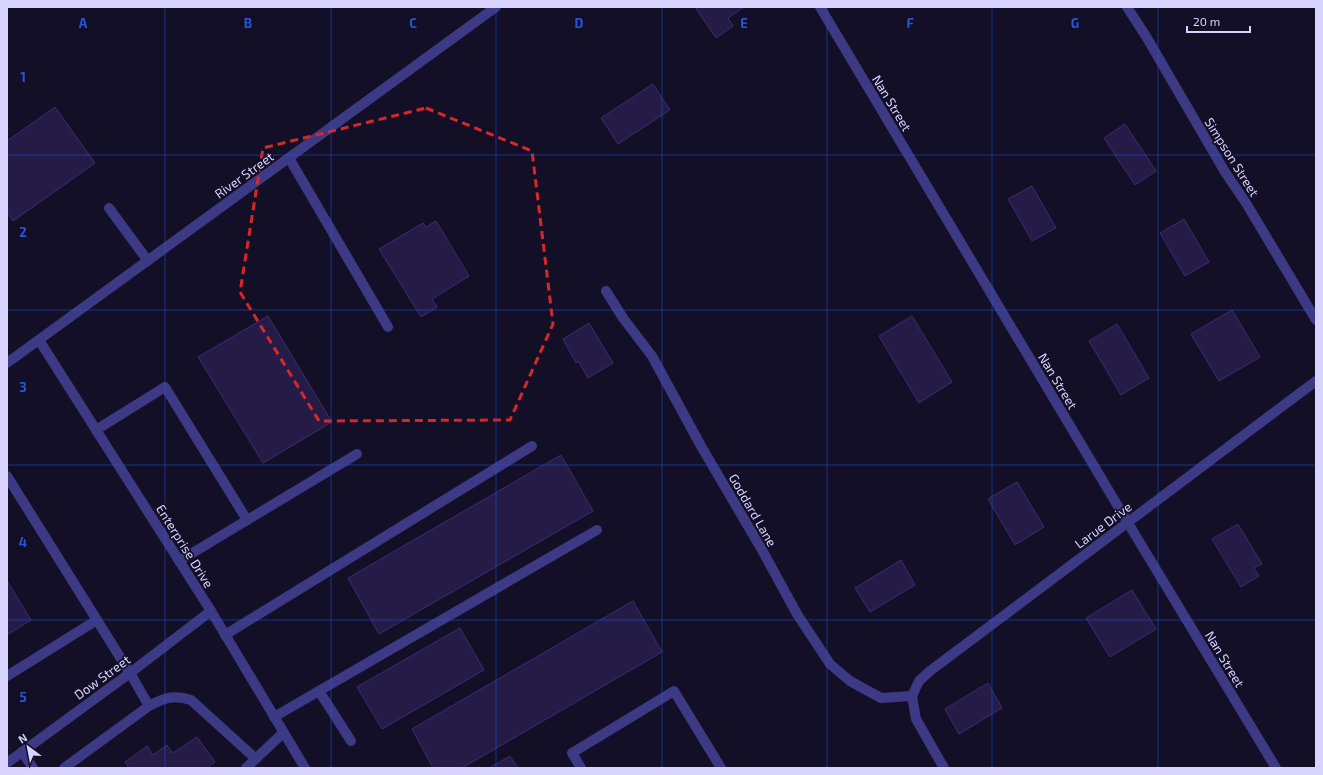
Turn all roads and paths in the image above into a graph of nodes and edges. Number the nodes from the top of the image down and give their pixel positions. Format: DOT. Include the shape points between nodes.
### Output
graph roads {
  1 [pos="496,7"];
  2 [pos="820,7"];
  3 [pos="1127,7"];
  4 [pos="289,158"];
  5 [pos="110,208"];
  6 [pos="148,260"];
  7 [pos="606,291"];
  8 [pos="1316,320"];
  9 [pos="388,326"];
  10 [pos="39,340"];
  11 [pos="7,363"];
  12 [pos="1316,381"];
  13 [pos="96,430"];
  14 [pos="532,446"];
  15 [pos="357,454"];
  16 [pos="7,476"];
  17 [pos="247,520"];
  18 [pos="1128,523"];
  19 [pos="597,530"];
  20 [pos="179,561"];
  21 [pos="211,611"];
  22 [pos="97,620"];
  23 [pos="225,635"];
  24 [pos="130,673"];
  25 [pos="7,676"];
  26 [pos="319,691"];
  27 [pos="912,696"];
  28 [pos="149,706"];
  29 [pos="274,717"];
  30 [pos="283,733"];
  31 [pos="351,741"];
  32 [pos="22,752"];
  33 [pos="256,759"];
  34 [pos="7,763"];
  35 [pos="33,768"];
  36 [pos="64,768"];
  37 [pos="246,768"];
  38 [pos="305,768"];
  39 [pos="581,768"];
  40 [pos="721,768"];
  41 [pos="944,768"];
  42 [pos="1276,768"];
  1 -- 4 [label="street, River Street"];
  2 -- 18 [label="street, Nan Street"];
  3 -- 8 [label="street, Simpson Street"];
  4 -- 6 [label="street, River Street"];
  4 -- 9 [label="street"];
  5 -- 6 [label="street"];
  6 -- 10 [label="street, River Street"];
  7 -- 27 [label="street, Goddard Lane" via="652,356 797,614 830,664 850,681 881,698"];
  10 -- 11 [label="street, River Street"];
  10 -- 13 [label="street, Enterprise Drive"];
  12 -- 18 [label="street, Larue Drive"];
  13 -- 17 [label="street" via="166,387"];
  13 -- 20 [label="street, Enterprise Drive"];
  14 -- 23 [label="street"];
  15 -- 17 [label="street"];
  16 -- 22 [label="street"];
  17 -- 20 [label="street"];
  18 -- 27 [label="street, Larue Drive" via="930,671 919,681"];
  18 -- 42 [label="street, Nan Street"];
  19 -- 26 [label="street"];
  20 -- 21 [label="street, Enterprise Drive"];
  21 -- 23 [label="street, Enterprise Drive"];
  21 -- 24 [label="street, Dow Street"];
  22 -- 24 [label="street"];
  22 -- 25 [label="street"];
  23 -- 29 [label="street, Enterprise Drive"];
  24 -- 28 [label="street"];
  24 -- 32 [label="street, Dow Street"];
  26 -- 29 [label="street"];
  26 -- 31 [label="street"];
  27 -- 41 [label="street" via="916,719"];
  28 -- 33 [label="street" via="162,699 180,696 191,700"];
  28 -- 36 [label="street"];
  29 -- 30 [label="street, Enterprise Drive"];
  30 -- 33 [label="street"];
  30 -- 38 [label="street, Enterprise Drive"];
  32 -- 34 [label="street, Dow Street"];
  32 -- 35 [label="street"];
  33 -- 37 [label="street"];
  39 -- 40 [label="street" via="572,753 674,691"];
}
